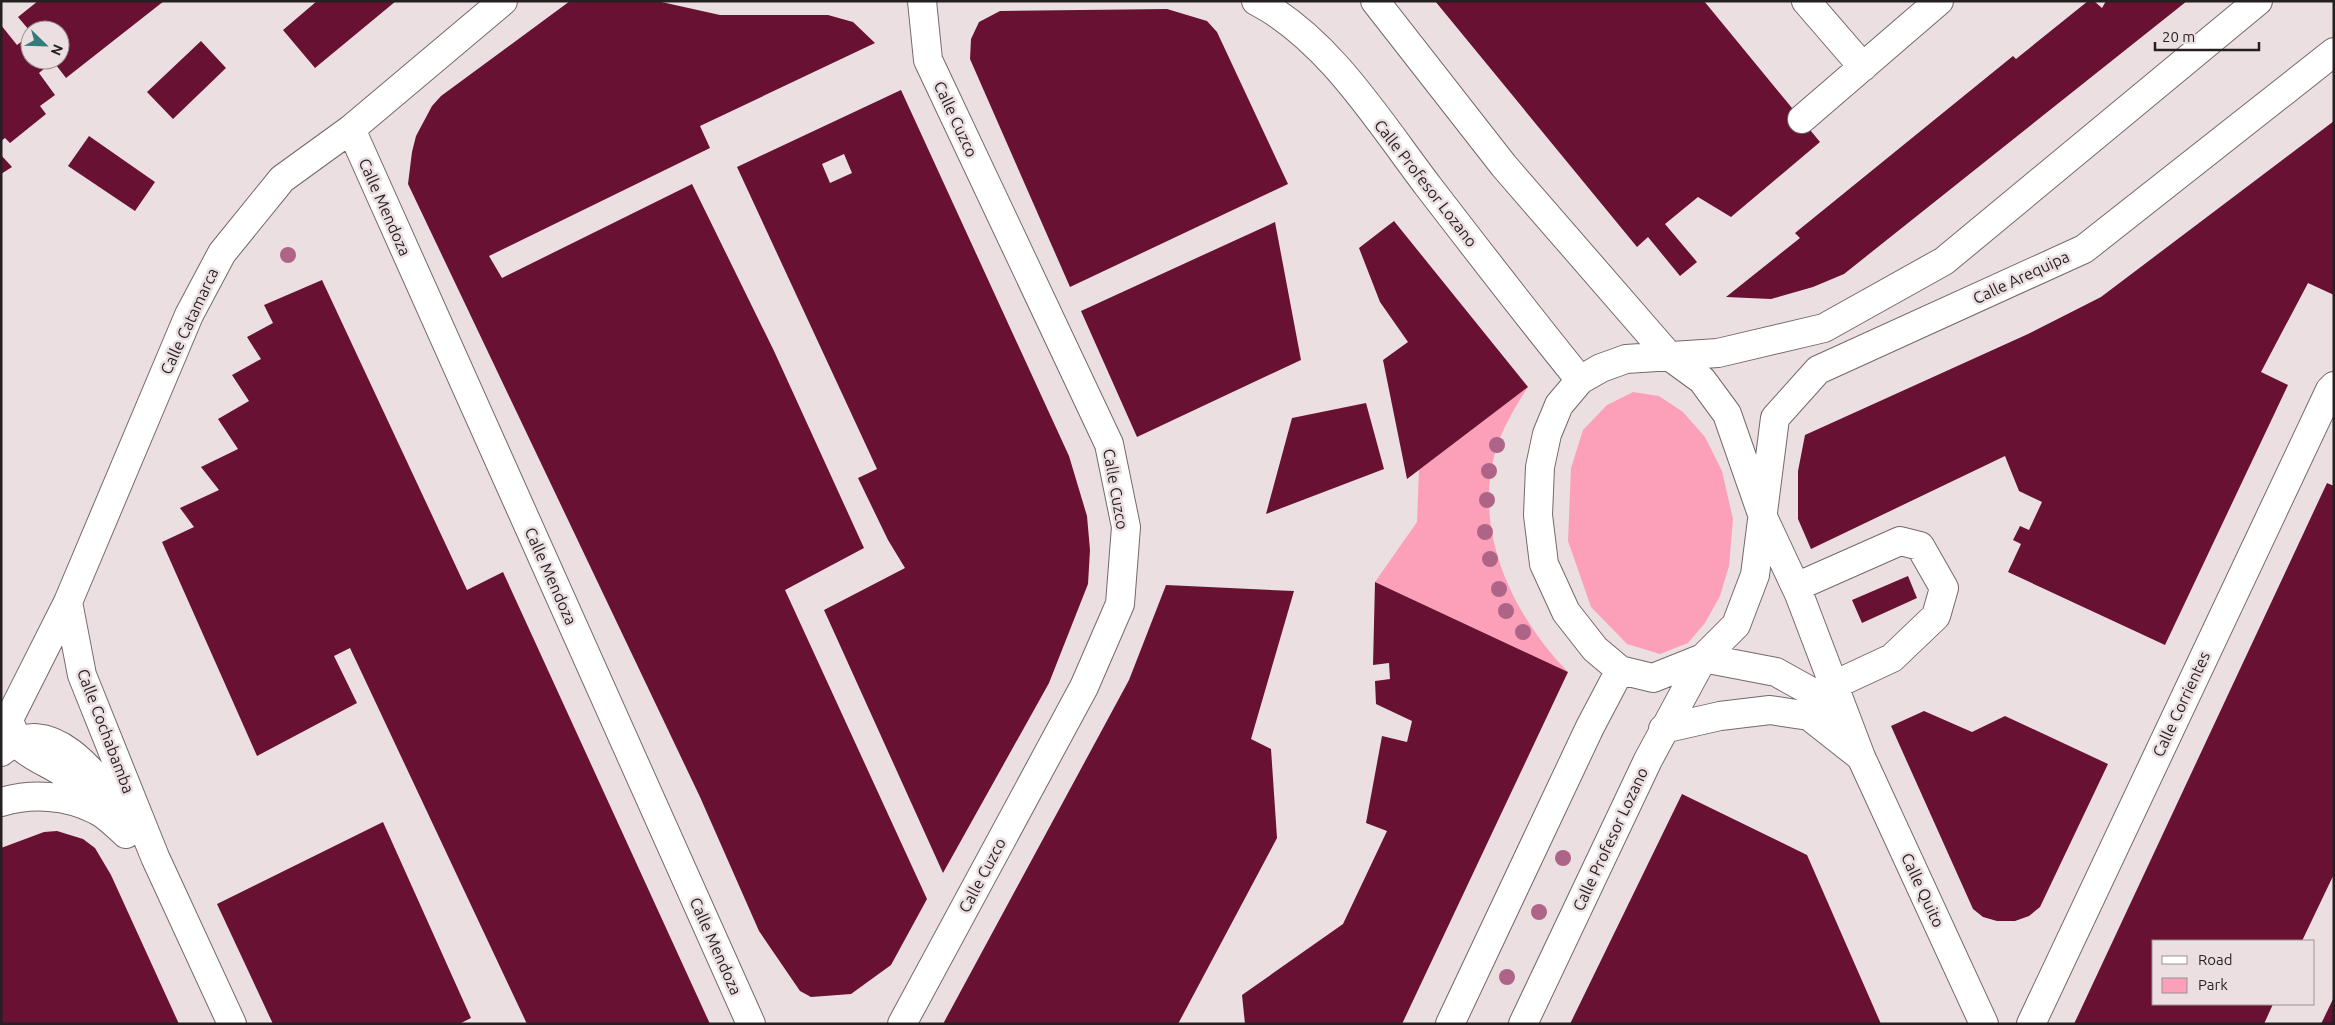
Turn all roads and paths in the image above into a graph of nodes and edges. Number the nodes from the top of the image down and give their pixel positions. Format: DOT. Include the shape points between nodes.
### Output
graph roads {
  1 [pos="504,1"];
  2 [pos="922,1"];
  3 [pos="1256,1"];
  4 [pos="1375,1"];
  5 [pos="1806,1"];
  6 [pos="1939,1"];
  7 [pos="2258,1"];
  8 [pos="2334,52"];
  9 [pos="1863,66"];
  10 [pos="1802,119"];
  11 [pos="350,129"];
  12 [pos="1669,356"];
  13 [pos="1580,380"];
  14 [pos="2334,386"];
  15 [pos="1763,517"];
  16 [pos="1796,587"];
  17 [pos="68,602"];
  18 [pos="1703,658"];
  19 [pos="1620,670"];
  20 [pos="1834,685"];
  21 [pos="1663,729"];
  22 [pos="8,736"];
  23 [pos="1862,757"];
  24 [pos="1,802"];
  25 [pos="97,810"];
  26 [pos="155,857"];
  27 [pos="232,1024"];
  28 [pos="751,1024"];
  29 [pos="902,1024"];
  30 [pos="1450,1024"];
  31 [pos="1523,1024"];
  32 [pos="1984,1024"];
  33 [pos="2030,1024"];
  1 -- 11 [label="street, Calle Catamarca"];
  2 -- 29 [label="street, Calle Cuzco" via="928,60 1109,444 1126,527 1120,604 1084,687"];
  3 -- 13 [label="street, Calle Profesor Lozano" via="1275,11 1327,55"];
  4 -- 12 [label="street" via="1504,166"];
  5 -- 9 [label="street"];
  6 -- 9 [label="street"];
  7 -- 12 [label="street" via="1944,261 1824,328 1718,352"];
  8 -- 15 [label="street, Calle Arequipa" via="2084,249 1818,370 1775,418"];
  9 -- 10 [label="street"];
  11 -- 17 [label="street, Calle Catamarca" via="282,178 222,253 189,315"];
  11 -- 28 [label="street, Calle Mendoza"];
  12 -- 13 [label="street" via="1626,359"];
  12 -- 15 [label="street, Calle Quito" via="1702,380 1727,414"];
  13 -- 19 [label="street" via="1559,405 1540,466 1538,514 1544,564 1566,612 1595,649"];
  14 -- 33 [label="street, Calle Corrientes"];
  15 -- 16 [label="street, Calle Quito"];
  15 -- 18 [label="street, Calle Arequipa" via="1755,575 1736,625"];
  16 -- 20 [label="street, Calle Quito"];
  16 -- 20 [label="street" via="1900,541 1920,546 1944,588 1936,616 1892,658"];
  17 -- 22 [label="street, Calle Catamarca"];
  17 -- 26 [label="street, Calle Cochabamba" via="82,674"];
  18 -- 19 [label="street" via="1653,678"];
  18 -- 21 [label="street, Calle Profesor Lozano"];
  18 -- 23 [label="street, Calle Quito" via="1776,672 1821,697"];
  19 -- 30 [label="street"];
  20 -- 23 [label="street, Calle Quito"];
  21 -- 23 [label="street, Calle Quito" via="1720,716 1770,710 1809,716"];
  21 -- 31 [label="street, Calle Profesor Lozano"];
  22 -- 25 [label="street, Calle Cochabamba" via="36,759 62,772"];
  22 -- 26 [label="street, Calle Cochabamba" via="38,738 76,756 97,776"];
  23 -- 32 [label="street, Calle Quito"];
  24 -- 25 [label="street, Calle Cochabamba" via="64,797"];
  25 -- 26 [label="street, Calle Cochabamba"];
  26 -- 27 [label="street, Calle Cochabamba"];
}
